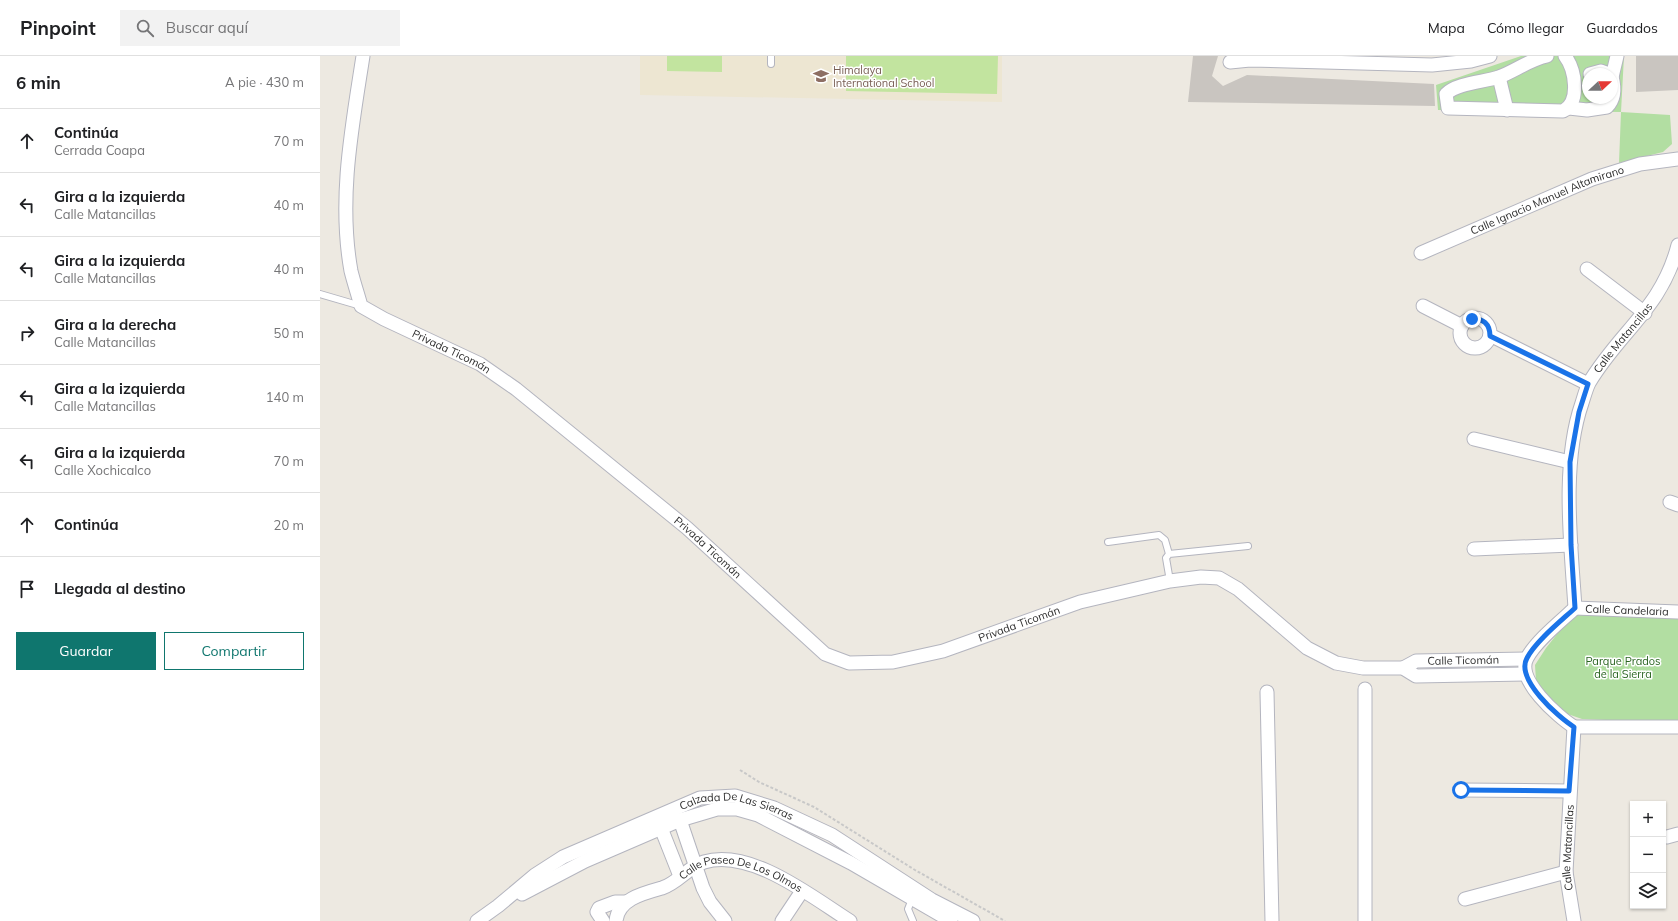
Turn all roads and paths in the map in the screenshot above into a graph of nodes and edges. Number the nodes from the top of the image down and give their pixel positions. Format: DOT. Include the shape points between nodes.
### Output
graph roads {
  1 [pos="363,56"];
  2 [pos="771,56"];
  3 [pos="1490,56"];
  4 [pos="1546,56"];
  5 [pos="1565,56"];
  6 [pos="1617,56"];
  7 [pos="1250,58"];
  8 [pos="1322,58"];
  9 [pos="1471,59"];
  10 [pos="1399,61"];
  11 [pos="1230,62"];
  12 [pos="771,64"];
  13 [pos="1614,68"];
  14 [pos="1499,77"];
  15 [pos="1582,78"];
  16 [pos="1574,82"];
  17 [pos="1610,104"];
  18 [pos="1569,108"];
  19 [pos="1507,110"];
  20 [pos="1678,159"];
  21 [pos="1678,245"];
  22 [pos="1421,252"];
  23 [pos="1587,269"];
  24 [pos="320,294"];
  25 [pos="362,306"];
  26 [pos="1423,306"];
  27 [pos="1645,313"];
  28 [pos="1462,326"];
  29 [pos="1490,336"];
  30 [pos="1588,384"];
  31 [pos="1474,439"];
  32 [pos="1570,462"];
  33 [pos="1108,542"];
  34 [pos="1571,545"];
  35 [pos="1248,546"];
  36 [pos="1474,549"];
  37 [pos="1169,554"];
  38 [pos="1170,581"];
  39 [pos="1575,608"];
  40 [pos="1678,612"];
  41 [pos="1307,648"];
  42 [pos="1526,659"];
  43 [pos="1402,668"];
  44 [pos="1525,674"];
  45 [pos="1364,689"];
  46 [pos="1267,692"];
  47 [pos="1574,727"];
  48 [pos="1678,727"];
  49 [pos="740,770"];
  50 [pos="1461,790"];
  51 [pos="1569,791"];
  52 [pos="680,820"];
  53 [pos="661,828"];
  54 [pos="696,865"];
  55 [pos="1566,872"];
  56 [pos="680,876"];
  57 [pos="537,880"];
  58 [pos="802,891"];
  59 [pos="1465,899"];
  60 [pos="912,900"];
  61 [pos="626,902"];
  62 [pos="477,921"];
  63 [pos="603,921"];
  64 [pos="616,921"];
  65 [pos="725,921"];
  66 [pos="782,921"];
  67 [pos="850,921"];
  68 [pos="913,921"];
  69 [pos="951,921"];
  70 [pos="973,921"];
  71 [pos="1005,921"];
  72 [pos="1272,921"];
  73 [pos="1365,921"];
  74 [pos="1574,921"];
  1 -- 25 [label="street" via="349,147 346,207 352,273"];
  2 -- 12 [label="lane"];
  3 -- 9 [label="street"];
  4 -- 14 [label="street" via="1525,63"];
  5 -- 16 [label="street" via="1570,64"];
  6 -- 13 [label="street"];
  7 -- 8 [label="street"];
  7 -- 11 [label="street"];
  8 -- 10 [label="street"];
  9 -- 10 [label="street"];
  14 -- 19 [label="street"];
  14 -- 19 [label="street" via="1454,88 1446,94 1447,104 1448,108 1454,109"];
  15 -- 16 [label="street"];
  16 -- 18 [label="street"];
  17 -- 18 [label="street" via="1603,109"];
  18 -- 19 [label="street" via="1563,111"];
  20 -- 22 [label="street, Calle Ignacio Manuel Altamirano" via="1640,164 1580,183"];
  21 -- 27 [label="street, Calle Matancillas" via="1666,281"];
  23 -- 27 [label="street"];
  24 -- 25 [label="lane"];
  25 -- 38 [label="street, Privada Ticomán" via="480,364 516,388 687,528 825,654 837,659 849,663 893,662 943,651 1080,602"];
  26 -- 28 [label="street"];
  27 -- 30 [label="street, Calle Matancillas"];
  28 -- 29 [label="street" via="1472,319 1483,320 1490,330"];
  28 -- 29 [label="street" via="1463,342 1473,348 1484,345"];
  29 -- 30 [label="street"];
  30 -- 32 [label="street, Calle Matancillas" via="1579,412"];
  31 -- 32 [label="street"];
  32 -- 34 [label="street, Calle Matancillas"];
  33 -- 37 [label="lane" via="1159,535 1165,540"];
  34 -- 36 [label="street"];
  34 -- 39 [label="street, Calle Matancillas"];
  35 -- 37 [label="lane"];
  37 -- 38 [label="lane" via="1166,558"];
  38 -- 41 [label="street, Privada Ticomán" via="1201,577 1219,578 1238,589"];
  39 -- 40 [label="street, Calle Candelaria"];
  39 -- 42 [label="street" via="1546,635"];
  41 -- 43 [label="street, Calle Ticomán" via="1336,663 1363,668"];
  42 -- 43 [label="street, Calle Ticomán" via="1416,661"];
  42 -- 44 [label="street"];
  43 -- 44 [label="street, Calle Ticomán" via="1416,676"];
  44 -- 47 [label="street" via="1552,711"];
  45 -- 73 [label="street"];
  46 -- 72 [label="street"];
  47 -- 48 [label="street"];
  47 -- 51 [label="street, Calle Matancillas"];
  49 -- 71 [label="path" via="759,782 814,807 915,870"];
  50 -- 51 [label="street"];
  51 -- 55 [label="street, Calle Matancillas"];
  52 -- 53 [label="street, Calzada De Las Sierras"];
  52 -- 54 [label="street"];
  52 -- 60 [label="street, Calzada De Las Sierras" via="717,808 758,814 851,863"];
  53 -- 56 [label="street"];
  53 -- 57 [label="street, Calzada De Las Sierras"];
  54 -- 56 [label="street, Calle Paseo De Los Olmos"];
  54 -- 58 [label="street, Calle Paseo De Los Olmos" via="717,859 748,864"];
  54 -- 65 [label="street" via="702,888"];
  55 -- 59 [label="street"];
  55 -- 74 [label="street, Calle Matancillas"];
  56 -- 61 [label="street, Calle Paseo De Los Olmos" via="665,887"];
  57 -- 62 [label="street, Calzada De Las Sierras"];
  57 -- 70 [label="street, Calzada De Las Sierras" via="563,857 678,807 700,798 736,796 774,808 832,835 932,900"];
  58 -- 66 [label="street"];
  58 -- 67 [label="street, Calle Paseo De Los Olmos"];
  60 -- 68 [label="lane" via="908,909"];
  60 -- 69 [label="street, Calzada De Las Sierras"];
  61 -- 63 [label="street, Calle Paseo De Los Olmos" via="615,902 599,908 597,912"];
  61 -- 64 [label="street" via="620,908"];
}
